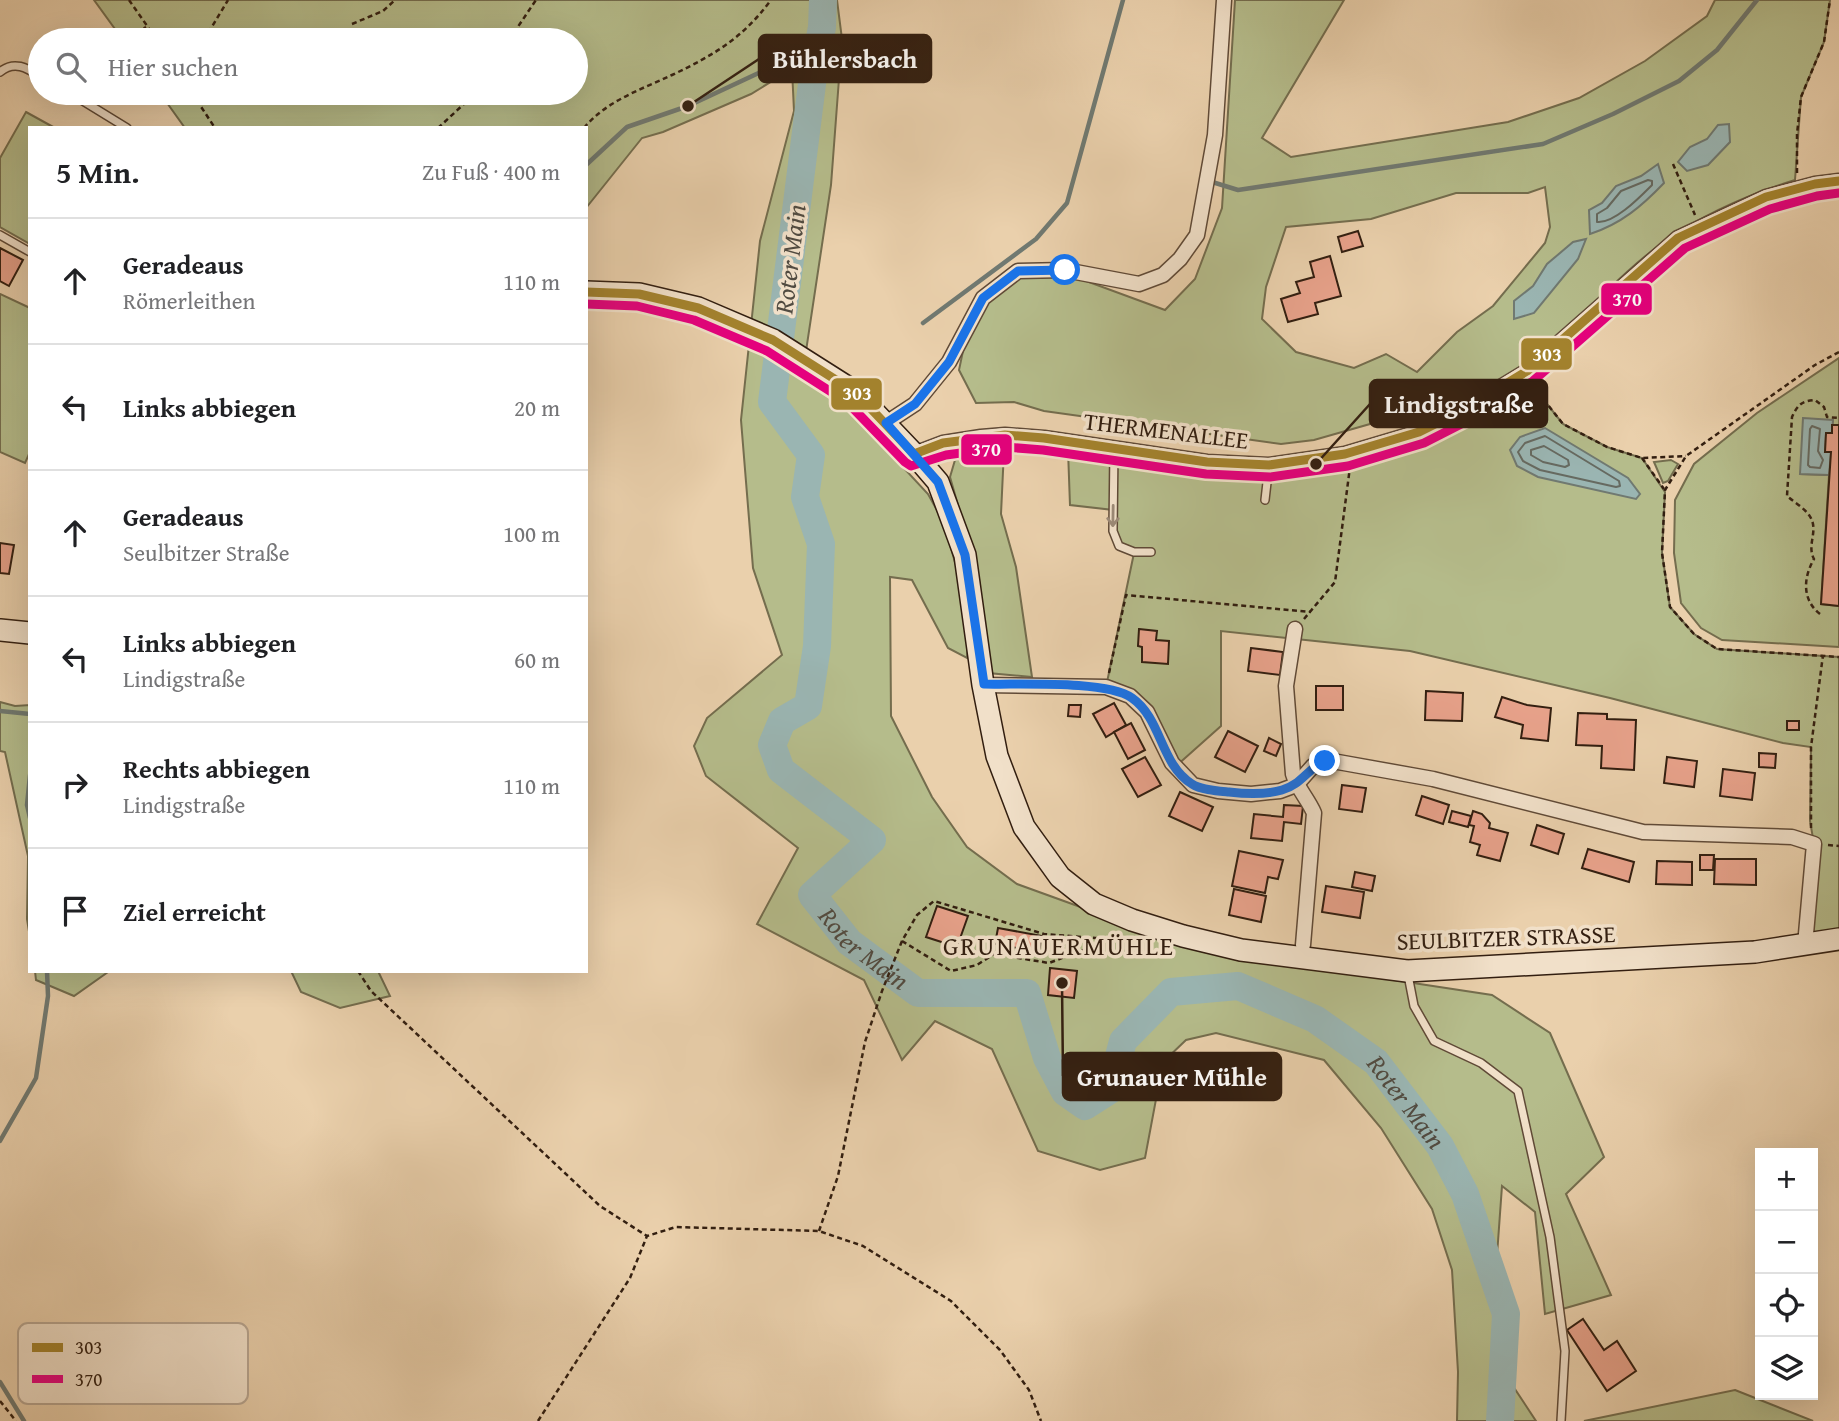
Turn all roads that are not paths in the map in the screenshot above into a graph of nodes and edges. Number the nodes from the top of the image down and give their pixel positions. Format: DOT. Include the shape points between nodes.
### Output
graph roads {
  1 [pos="1224,0"];
  2 [pos="28,68"];
  3 [pos="0,72"];
  4 [pos="90,105"];
  5 [pos="124,126"];
  6 [pos="1839,181"];
  7 [pos="0,236"];
  8 [pos="28,251"];
  9 [pos="588,292"];
  10 [pos="886,423"];
  11 [pos="1114,450"];
  12 [pos="914,454"];
  13 [pos="1269,465"];
  14 [pos="1265,500"];
  15 [pos="1152,552"];
  16 [pos="1295,629"];
  17 [pos="0,630"];
  18 [pos="28,633"];
  19 [pos="984,684"];
  20 [pos="1296,785"];
  21 [pos="1839,939"];
  22 [pos="1303,945"];
  23 [pos="1804,945"];
  24 [pos="1407,971"];
  25 [pos="1561,1421"];
  1 -- 10 [label="street" via="1216,135 1197,235 1180,259 1163,275 1139,284 1065,270 1018,271 983,298 949,362 915,404"];
  2 -- 3 [label="lane" via="6,67"];
  4 -- 5 [label="lane"];
  6 -- 13 [label="street, THERMENALLEE" via="1766,197 1678,238 1527,371 1419,432 1345,454"];
  7 -- 8 [label="lane"];
  9 -- 10 [label="street, SEULBITZER STRASSE" via="639,294 737,323 855,392"];
  10 -- 12 [label="street, SEULBITZER STRASSE"];
  11 -- 12 [label="street, THERMENALLEE" via="1005,435 943,443"];
  11 -- 13 [label="street, THERMENALLEE"];
  11 -- 15 [label="lane, one-way" via="1113,531 1119,547"];
  12 -- 19 [label="street, SEULBITZER STRASSE" via="938,482 965,555"];
  13 -- 14 [label="lane"];
  16 -- 20 [label="street" via="1286,685"];
  17 -- 18 [label="street"];
  19 -- 20 [label="street" via="1105,687 1130,696 1147,712 1172,764 1193,785 1251,794"];
  19 -- 24 [label="street, SEULBITZER STRASSE" via="997,756 1024,827 1060,877 1094,904 1183,936 1241,950"];
  20 -- 22 [label="street" via="1314,813"];
  20 -- 23 [label="street" via="1314,766 1338,762 1433,779 1643,832 1792,837 1814,844"];
  21 -- 23 [label="street, SEULBITZER STRASSE"];
  23 -- 24 [label="street, SEULBITZER STRASSE" via="1755,952"];
  24 -- 25 [label="lane" via="1414,1006 1434,1041 1480,1063 1518,1091 1550,1237 1565,1350"];
}
